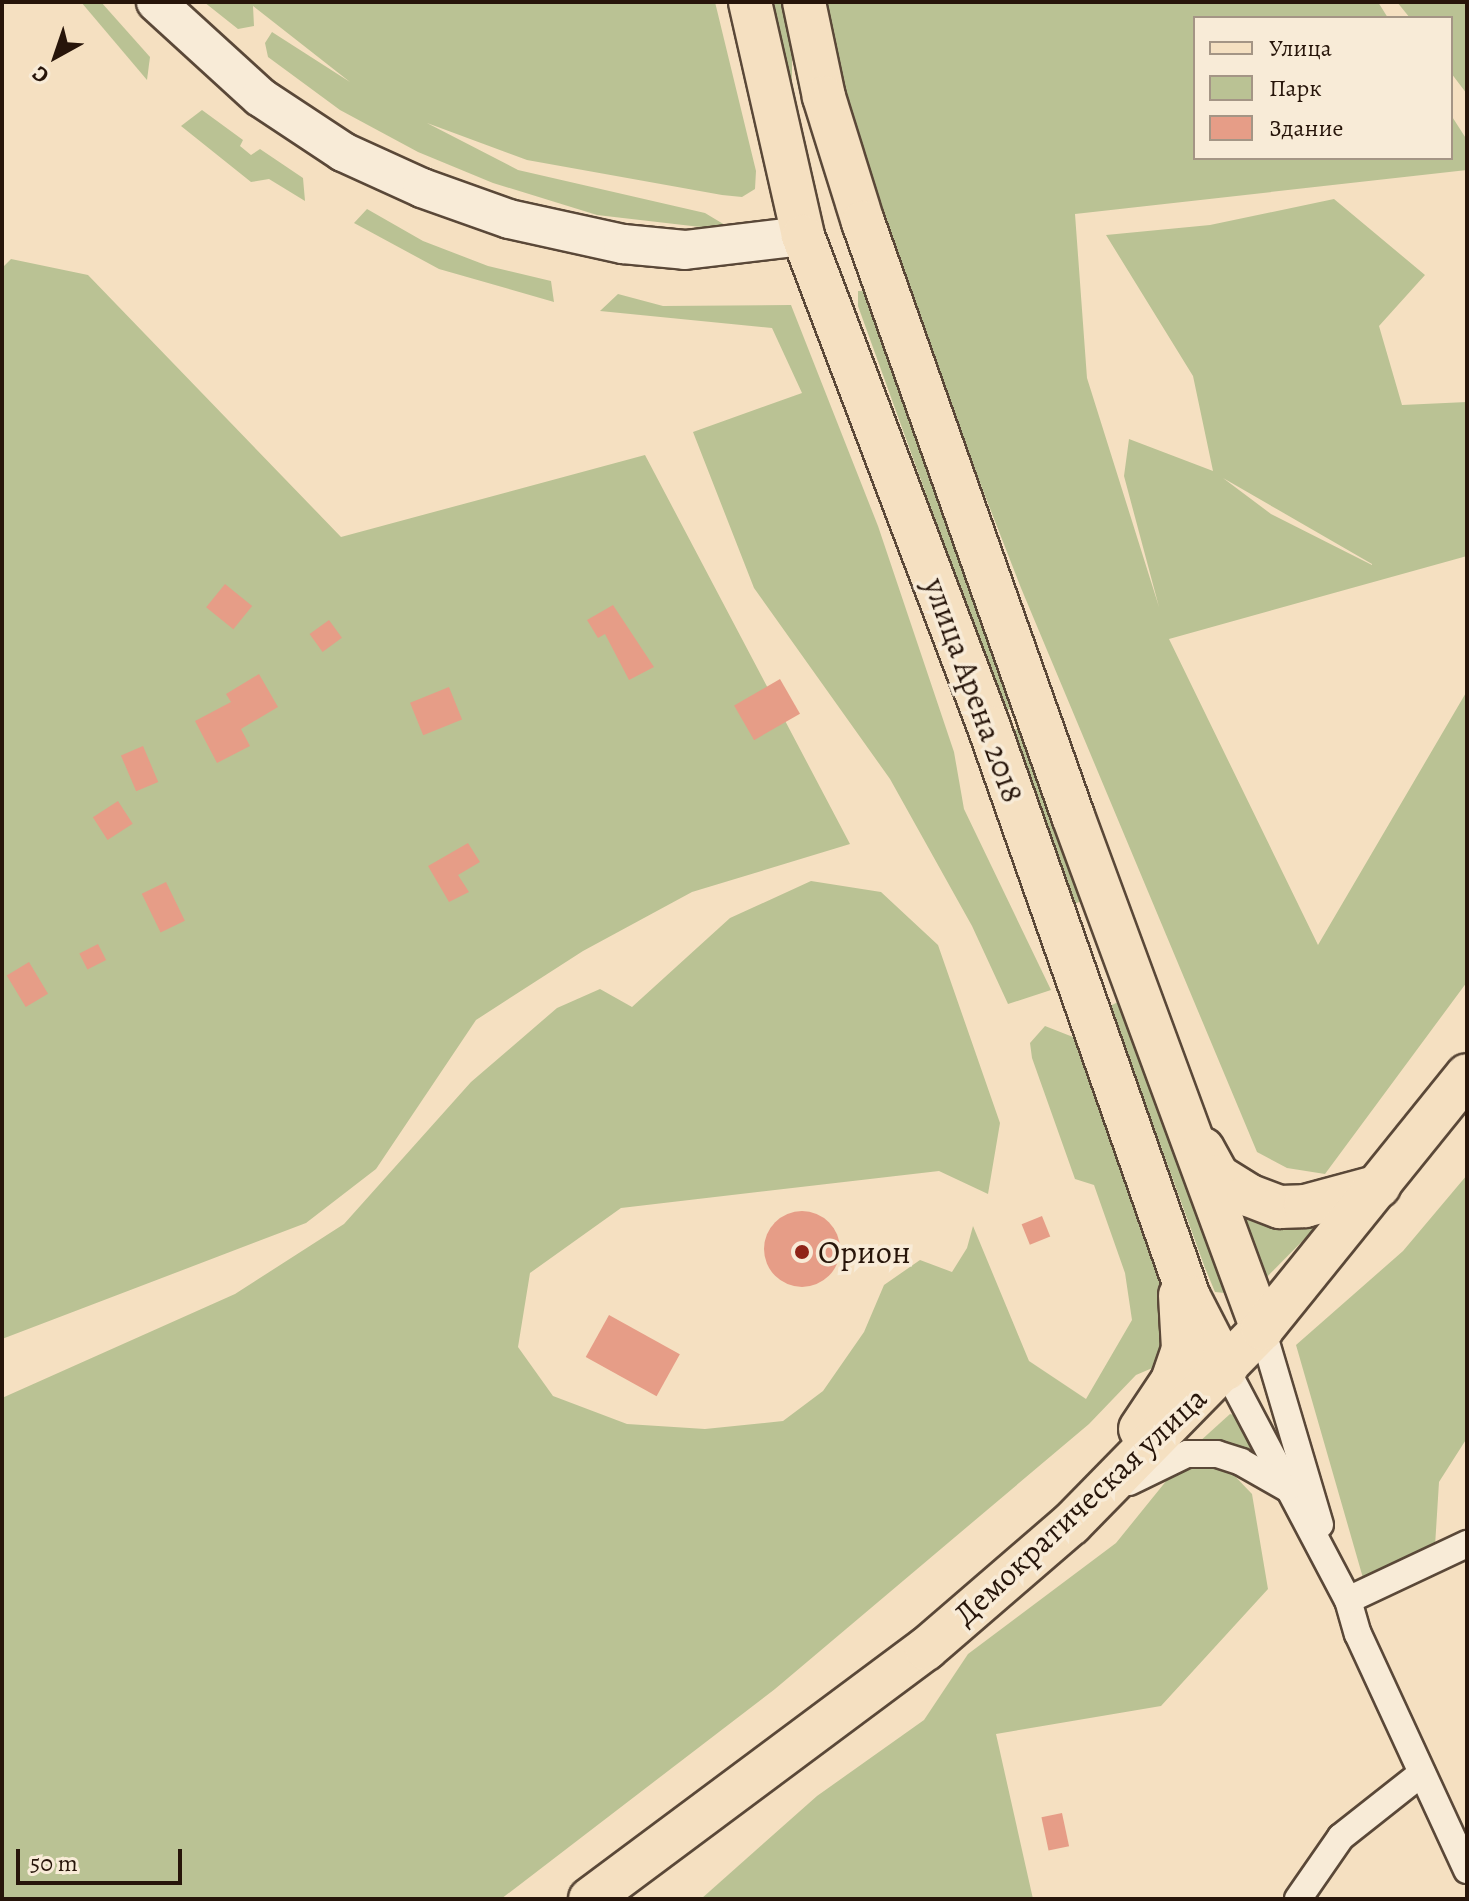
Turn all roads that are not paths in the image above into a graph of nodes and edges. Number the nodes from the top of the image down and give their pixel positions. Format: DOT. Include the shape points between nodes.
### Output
graph roads {
  1 [pos="156,2"];
  2 [pos="750,2"];
  3 [pos="804,2"];
  4 [pos="863,222"];
  5 [pos="803,236"];
  6 [pos="1467,1075"];
  7 [pos="1180,1111"];
  8 [pos="1379,1186"];
  9 [pos="1177,1262"];
  10 [pos="1262,1329"];
  11 [pos="1226,1369"];
  12 [pos="1288,1489"];
  13 [pos="1071,1524"];
  14 [pos="1467,1544"];
  15 [pos="1333,1571"];
  16 [pos="1348,1600"];
  17 [pos="1422,1773"];
  18 [pos="1467,1870"];
  19 [pos="590,1899"];
  20 [pos="1298,1899"];
  1 -- 5 [label="main road" via="260,97 343,152 422,188 509,219 623,244 685,250"];
  2 -- 5 [label="main road, улица Арена 2018"];
  3 -- 4 [label="main road, улица Арена 2018" via="824,97"];
  4 -- 5 [label="main road"];
  4 -- 7 [label="main road, улица Арена 2018"];
  5 -- 9 [label="main road, улица Арена 2018" via="989,727"];
  6 -- 8 [label="main road, Демократическая улица"];
  7 -- 8 [label="main road" via="1218,1176 1248,1195 1280,1207 1305,1206"];
  7 -- 10 [label="main road, улица Арена 2018"];
  8 -- 10 [label="main road, Демократическая улица"];
  9 -- 11 [label="main road, улица Арена 2018"];
  9 -- 13 [label="main road" via="1183,1349 1172,1381"];
  10 -- 11 [label="main road, Демократическая улица"];
  10 -- 15 [label="street"];
  11 -- 12 [label="street"];
  11 -- 13 [label="main road, Демократическая улица"];
  12 -- 13 [label="street" via="1241,1462 1187,1454 1145,1470"];
  12 -- 15 [label="street"];
  13 -- 19 [label="main road, Демократическая улица" via="926,1649"];
  14 -- 16 [label="street"];
  15 -- 16 [label="street"];
  16 -- 17 [label="street"];
  17 -- 18 [label="street"];
  17 -- 20 [label="street" via="1341,1837"];
}
